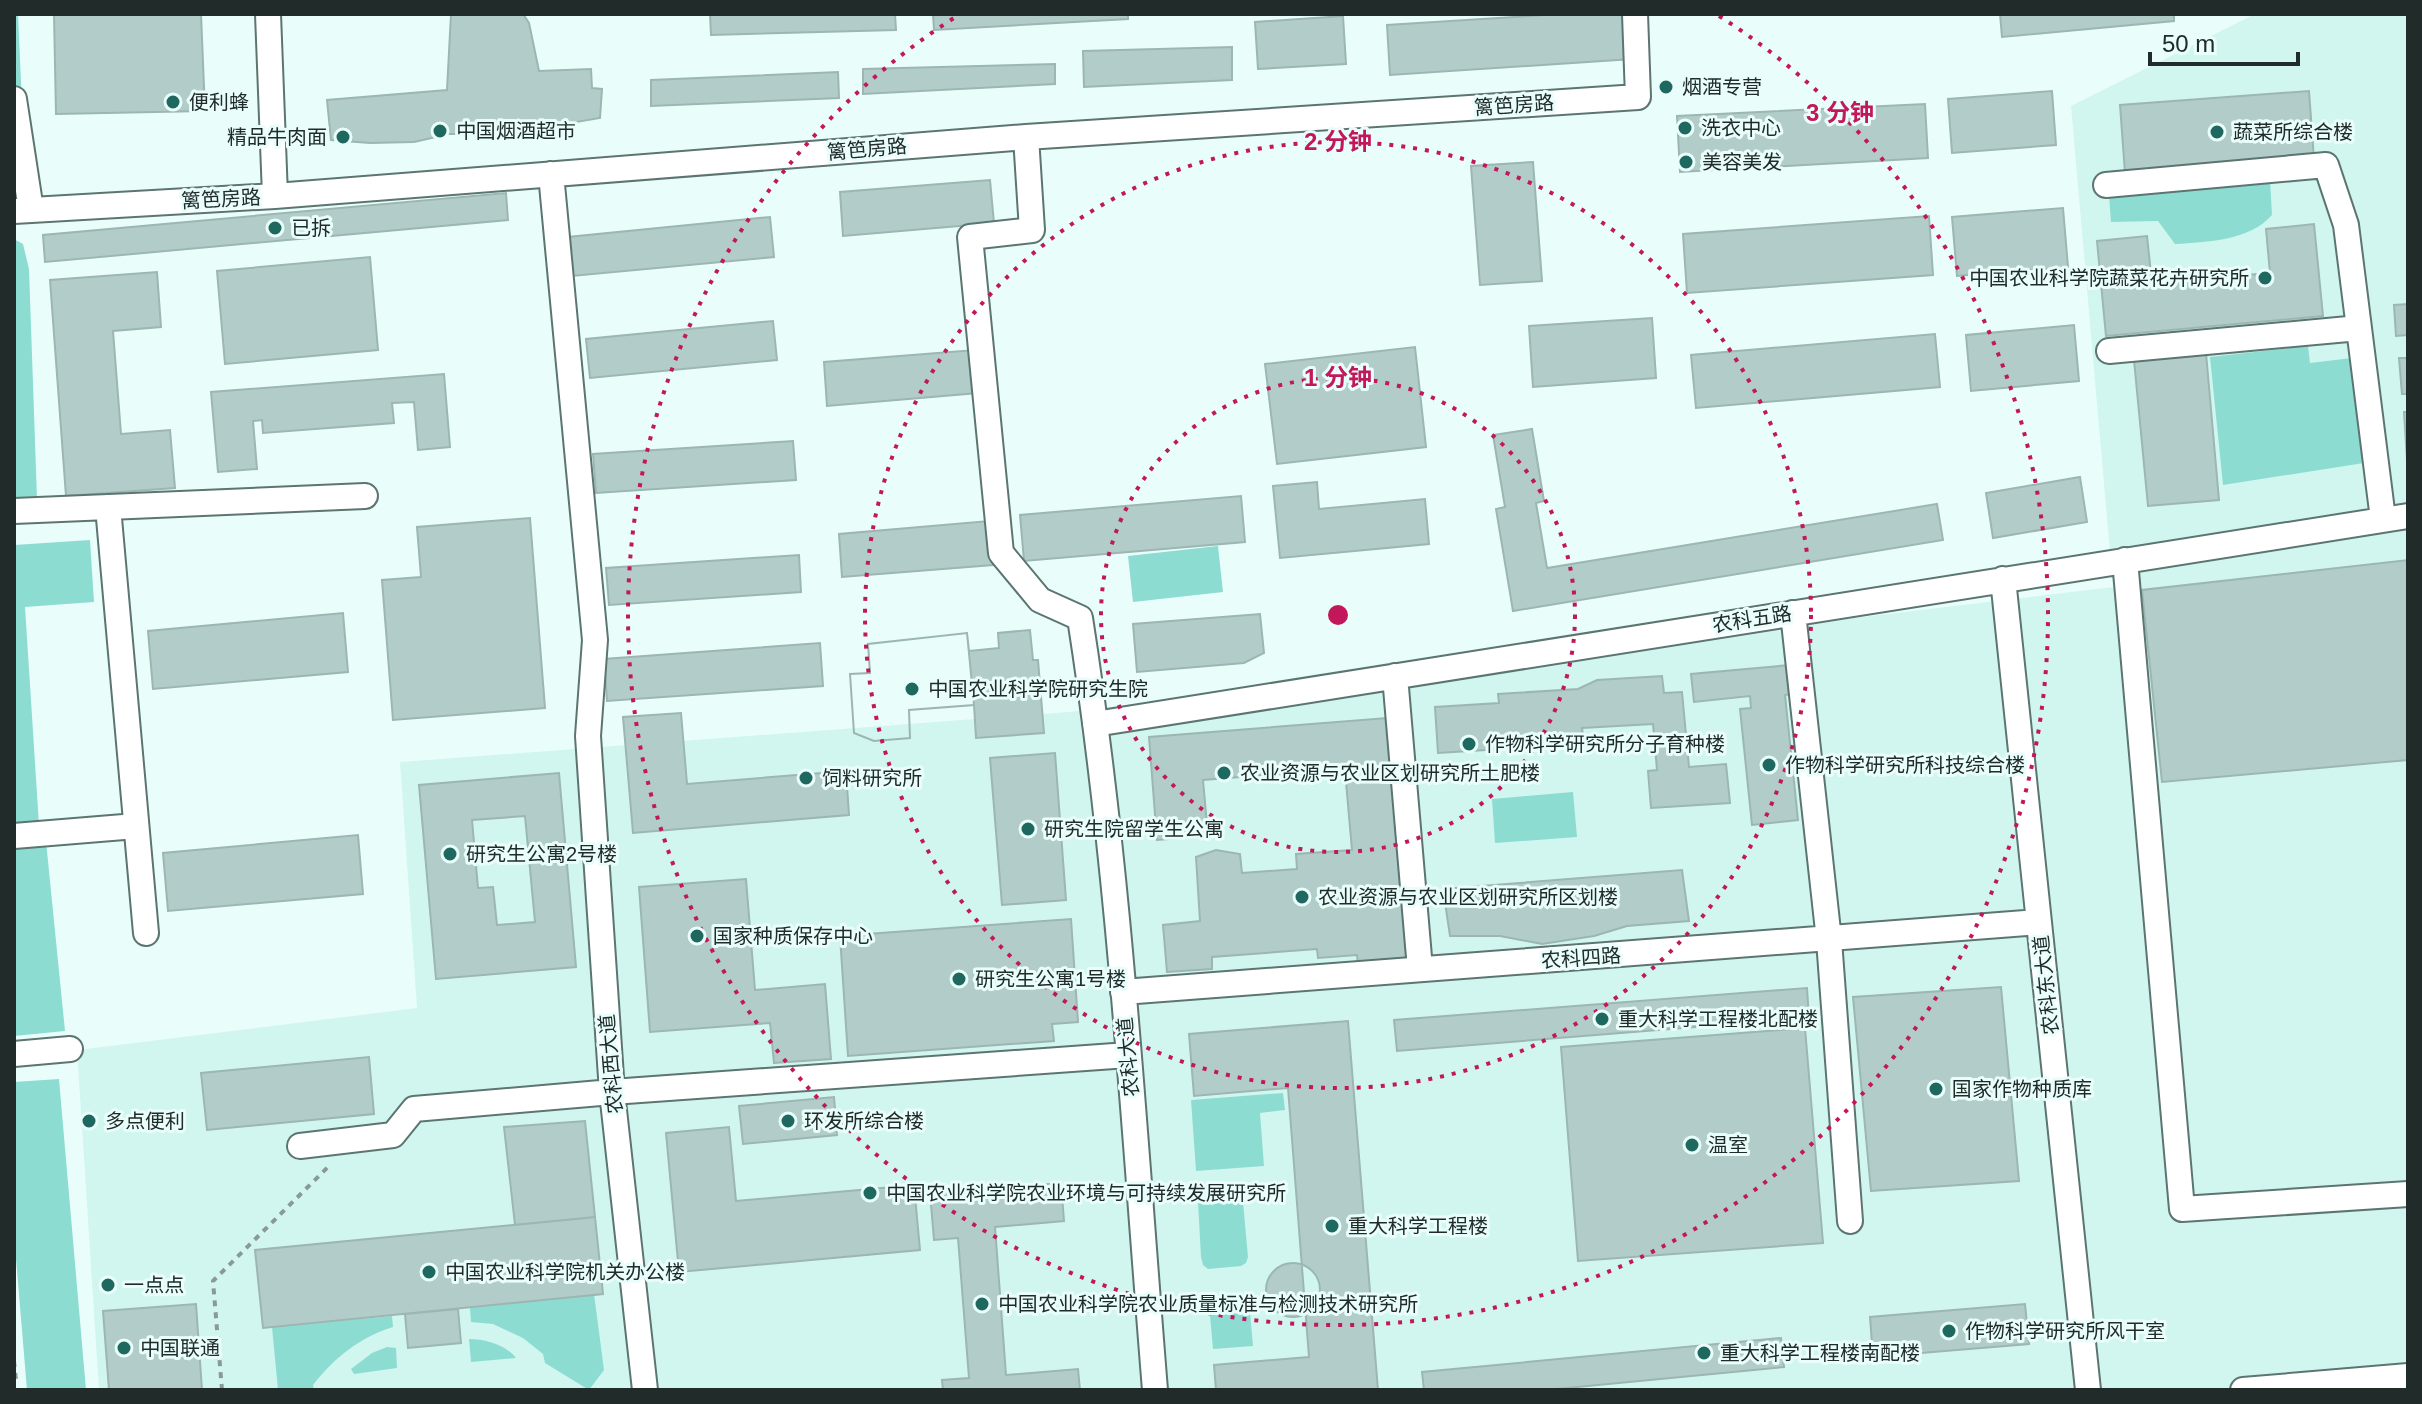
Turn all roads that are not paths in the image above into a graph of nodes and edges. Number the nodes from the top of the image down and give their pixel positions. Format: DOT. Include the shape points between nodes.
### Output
graph roads {
  1 [pos="268,14"];
  2 [pos="1635,14"];
  3 [pos="14,99"];
  4 [pos="1026,137"];
  5 [pos="551,174"];
  6 [pos="2106,185"];
  7 [pos="275,196"];
  8 [pos="23,210"];
  9 [pos="2359,328"];
  10 [pos="2109,351"];
  11 [pos="365,496"];
  12 [pos="108,507"];
  13 [pos="14,511"];
  14 [pos="2408,516"];
  15 [pos="2383,519"];
  16 [pos="2125,560"];
  17 [pos="2003,579"];
  18 [pos="1793,613"];
  19 [pos="1395,676"];
  20 [pos="1095,724"];
  21 [pos="136,826"];
  22 [pos="14,836"];
  23 [pos="2039,922"];
  24 [pos="146,933"];
  25 [pos="1829,940"];
  26 [pos="1420,969"];
  27 [pos="1123,992"];
  28 [pos="70,1049"];
  29 [pos="14,1054"];
  30 [pos="1128,1055"];
  31 [pos="612,1092"];
  32 [pos="300,1146"];
  33 [pos="2408,1194"];
  34 [pos="1850,1221"];
  35 [pos="2408,1376"];
  36 [pos="645,1390"];
  37 [pos="1155,1390"];
  38 [pos="2088,1390"];
  39 [pos="2243,1390"];
  1 -- 7 [label="street"];
  2 -- 4 [label="street, 篱笆房路" via="1638,97"];
  3 -- 8 [label="street"];
  4 -- 5 [label="street, 篱笆房路"];
  4 -- 20 [label="street, 农科大道" via="1032,230 970,237 1001,553 1040,600 1080,618"];
  5 -- 7 [label="street, 篱笆房路"];
  5 -- 31 [label="street, 农科西大道" via="595,640 588,736"];
  6 -- 9 [label="street" via="2326,165 2346,225"];
  7 -- 8 [label="street, 篱笆房路"];
  9 -- 10 [label="street"];
  9 -- 15 [label="street"];
  11 -- 12 [label="street"];
  12 -- 13 [label="street"];
  12 -- 21 [label="street"];
  14 -- 15 [label="street, 农科五路"];
  15 -- 16 [label="street, 农科五路"];
  16 -- 17 [label="street, 农科五路"];
  16 -- 33 [label="street" via="2182,1209"];
  17 -- 18 [label="street, 农科五路"];
  17 -- 23 [label="street, 农科东大道"];
  18 -- 19 [label="street, 农科五路"];
  18 -- 25 [label="street"];
  19 -- 20 [label="street, 农科五路"];
  19 -- 26 [label="street"];
  20 -- 27 [label="street, 农科大道"];
  21 -- 22 [label="street"];
  21 -- 24 [label="street"];
  23 -- 25 [label="street, 农科四路"];
  23 -- 38 [label="street, 农科东大道"];
  25 -- 26 [label="street, 农科四路"];
  25 -- 34 [label="street"];
  26 -- 27 [label="street, 农科四路"];
  27 -- 30 [label="street, 农科大道"];
  28 -- 29 [label="street"];
  30 -- 31 [label="street"];
  30 -- 37 [label="street, 农科大道"];
  31 -- 32 [label="street" via="414,1109 393,1135"];
  31 -- 36 [label="street, 农科西大道"];
  35 -- 39 [label="street"];
}
